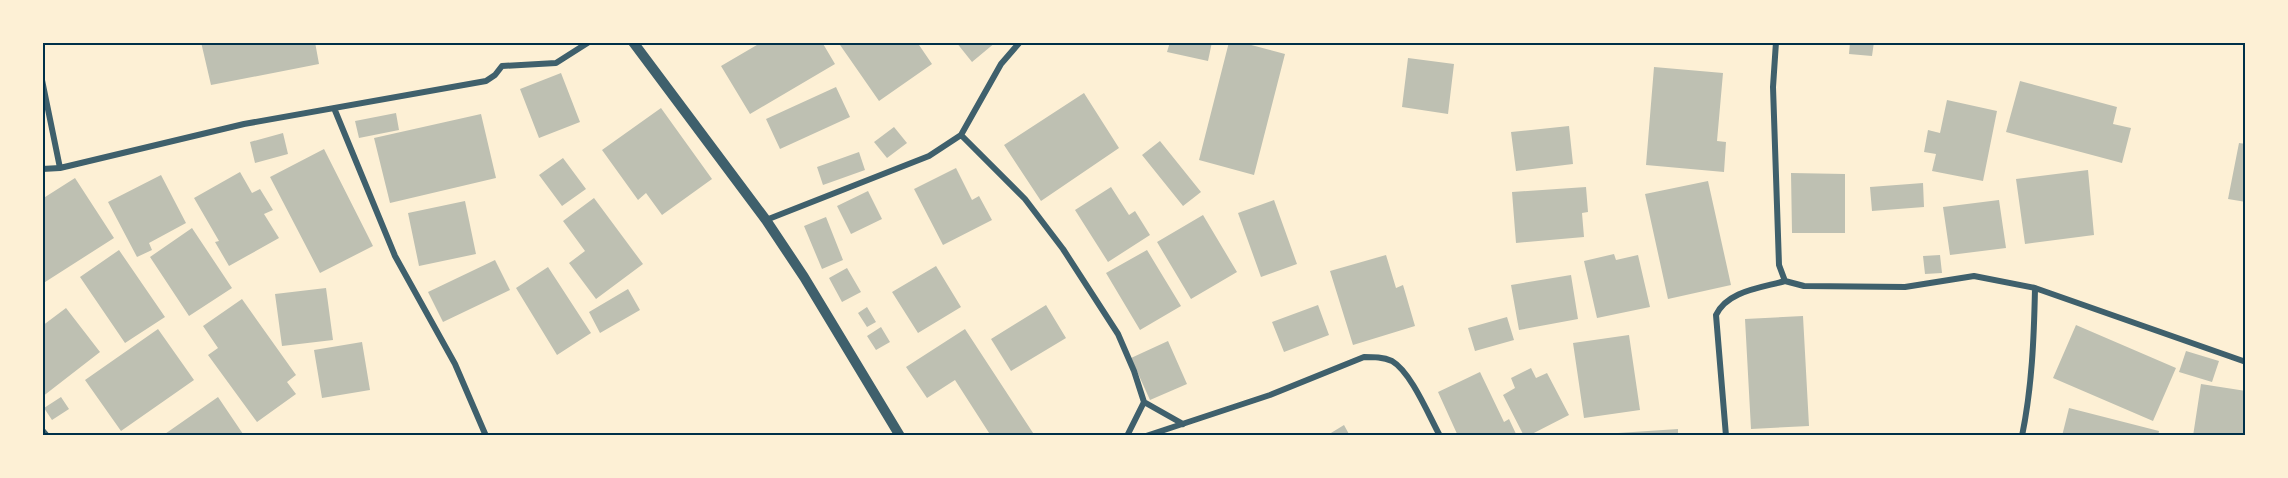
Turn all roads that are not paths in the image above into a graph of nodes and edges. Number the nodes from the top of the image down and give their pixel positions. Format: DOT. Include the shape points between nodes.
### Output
graph roads {
  1 [pos="589,42"];
  2 [pos="633,42"];
  3 [pos="1020,42"];
  4 [pos="1776,42"];
  5 [pos="42,80"];
  6 [pos="334,108"];
  7 [pos="961,135"];
  8 [pos="60,168"];
  9 [pos="42,169"];
  10 [pos="766,220"];
  11 [pos="1785,281"];
  12 [pos="2035,288"];
  13 [pos="2246,362"];
  14 [pos="1144,402"];
  15 [pos="1184,424"];
  16 [pos="42,430"];
  17 [pos="47,436"];
  18 [pos="486,436"];
  19 [pos="900,436"];
  20 [pos="1127,436"];
  21 [pos="1146,436"];
  22 [pos="1440,436"];
  23 [pos="1726,436"];
  24 [pos="2022,436"];
  1 -- 6 [label="street" via="556,63 502,66 486,81"];
  2 -- 10 [label="street"];
  3 -- 7 [label="street" via="1001,64"];
  4 -- 11 [label="street" via="1773,87 1779,265"];
  5 -- 8 [label="street"];
  6 -- 8 [label="street" via="244,124"];
  6 -- 18 [label="street" via="395,256 455,364"];
  7 -- 10 [label="street" via="912,164"];
  7 -- 14 [label="street" via="1025,199 1063,249 1118,334"];
  8 -- 9 [label="street"];
  10 -- 19 [label="street"];
  11 -- 12 [label="street" via="1804,286 1905,287 1974,276"];
  11 -- 23 [label="street" via="1731,297 1721,304 1716,315"];
  12 -- 13 [label="street"];
  12 -- 24 [label="street" via="2034,345"];
  14 -- 15 [label="street"];
  14 -- 20 [label="street"];
  15 -- 21 [label="street"];
  15 -- 22 [label="street" via="1364,357 1396,364 1410,380"];
  16 -- 17 [label="street"];
}
